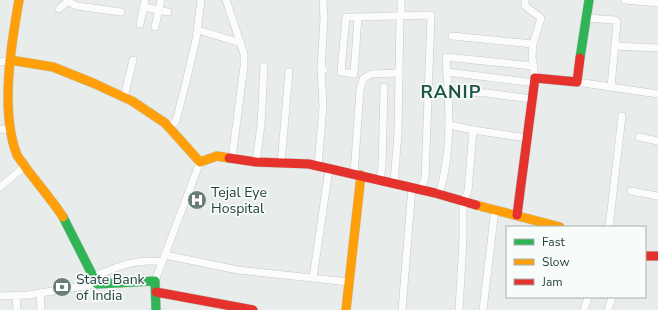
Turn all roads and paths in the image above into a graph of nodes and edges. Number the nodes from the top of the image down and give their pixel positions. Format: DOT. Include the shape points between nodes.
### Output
graph roads {
  1 [pos="19,0"];
  2 [pos="161,0"];
  3 [pos="201,0"];
  4 [pos="226,0"];
  5 [pos="323,0"];
  6 [pos="401,0"];
  7 [pos="525,0"];
  8 [pos="589,0"];
  9 [pos="625,0"];
  10 [pos="69,1"];
  11 [pos="640,1"];
  12 [pos="658,3"];
  13 [pos="144,4"];
  14 [pos="59,8"];
  15 [pos="158,10"];
  16 [pos="121,12"];
  17 [pos="168,12"];
  18 [pos="400,14"];
  19 [pos="358,17"];
  20 [pos="586,18"];
  21 [pos="140,24"];
  22 [pos="155,27"];
  23 [pos="198,30"];
  24 [pos="452,36"];
  25 [pos="241,43"];
  26 [pos="533,44"];
  27 [pos="616,46"];
  28 [pos="658,48"];
  29 [pos="10,60"];
  30 [pos="133,60"];
  31 [pos="0,62"];
  32 [pos="264,66"];
  33 [pos="533,66"];
  34 [pos="289,72"];
  35 [pos="447,72"];
  36 [pos="399,73"];
  37 [pos="535,80"];
  38 [pos="577,82"];
  39 [pos="611,87"];
  40 [pos="384,88"];
  41 [pos="448,91"];
  42 [pos="658,94"];
  43 [pos="124,98"];
  44 [pos="532,99"];
  45 [pos="622,116"];
  46 [pos="449,125"];
  47 [pos="169,128"];
  48 [pos="0,129"];
  49 [pos="11,130"];
  50 [pos="472,130"];
  51 [pos="527,138"];
  52 [pos="639,138"];
  53 [pos="658,141"];
  54 [pos="232,158"];
  55 [pos="200,162"];
  56 [pos="256,162"];
  57 [pos="281,163"];
  58 [pos="25,166"];
  59 [pos="318,166"];
  60 [pos="329,169"];
  61 [pos="357,175"];
  62 [pos="380,180"];
  63 [pos="394,183"];
  64 [pos="0,187"];
  65 [pos="416,188"];
  66 [pos="630,191"];
  67 [pos="439,194"];
  68 [pos="658,196"];
  69 [pos="463,202"];
  70 [pos="495,210"];
  71 [pos="517,215"];
  72 [pos="557,226"];
  73 [pos="609,226"];
  74 [pos="646,256"];
  75 [pos="658,256"];
  76 [pos="164,258"];
  77 [pos="313,278"];
  78 [pos="95,280"];
  79 [pos="155,281"];
  80 [pos="349,282"];
  81 [pos="156,292"];
  82 [pos="40,293"];
  83 [pos="0,296"];
  84 [pos="16,296"];
  85 [pos="588,298"];
  86 [pos="612,298"];
  87 [pos="17,310"];
  88 [pos="41,310"];
  89 [pos="156,310"];
  90 [pos="253,310"];
  91 [pos="346,310"];
  92 [pos="402,310"];
  93 [pos="459,310"];
  94 [pos="483,310"];
  95 [pos="584,310"];
  96 [pos="608,310"];
  1 -- 29 [label="street"];
  2 -- 15 [label="street"];
  3 -- 23 [label="street"];
  4 -- 25 [label="street"];
  5 -- 59 [label="street" via="323,106"];
  6 -- 18 [label="street"];
  7 -- 26 [label="street" via="525,6 541,18"];
  8 -- 20 [label="street"];
  9 -- 11 [label="street"];
  10 -- 14 [label="street"];
  10 -- 16 [label="street" via="77,6"];
  11 -- 12 [label="street"];
  13 -- 15 [label="street"];
  13 -- 21 [label="street"];
  15 -- 17 [label="street"];
  15 -- 22 [label="street"];
  18 -- 19 [label="street"];
  18 -- 36 [label="street"];
  18 -- 65 [label="street" via="431,15 425,179"];
  19 -- 19 [label="street" via="346,17 341,72 354,74"];
  20 -- 27 [label="street" via="615,20"];
  20 -- 38 [label="street"];
  23 -- 25 [label="street"];
  23 -- 47 [label="street" via="176,121"];
  24 -- 26 [label="street"];
  25 -- 54 [label="street" via="244,66"];
  26 -- 33 [label="street"];
  27 -- 28 [label="street"];
  27 -- 39 [label="street"];
  29 -- 31 [label="street"];
  29 -- 43 [label="street" via="53,67"];
  29 -- 49 [label="street"];
  30 -- 43 [label="street"];
  32 -- 56 [label="street"];
  33 -- 35 [label="street" via="446,57"];
  33 -- 37 [label="street"];
  34 -- 57 [label="street"];
  35 -- 37 [label="street"];
  35 -- 41 [label="street"];
  36 -- 61 [label="street" via="371,74 363,79 360,90"];
  36 -- 63 [label="street"];
  37 -- 38 [label="street"];
  37 -- 44 [label="street"];
  38 -- 39 [label="street"];
  39 -- 42 [label="street"];
  40 -- 62 [label="street"];
  41 -- 44 [label="street"];
  41 -- 46 [label="street"];
  43 -- 47 [label="street"];
  44 -- 51 [label="street"];
  45 -- 73 [label="street"];
  46 -- 50 [label="street"];
  46 -- 67 [label="street" via="445,176"];
  47 -- 55 [label="street"];
  48 -- 49 [label="street"];
  49 -- 58 [label="street" via="18,155"];
  50 -- 51 [label="street"];
  50 -- 69 [label="street" via="468,191"];
  51 -- 71 [label="street"];
  52 -- 53 [label="street"];
  54 -- 55 [label="street" via="217,156"];
  54 -- 56 [label="street"];
  55 -- 76 [label="street"];
  56 -- 57 [label="street"];
  57 -- 59 [label="street"];
  58 -- 64 [label="street"];
  58 -- 78 [label="street" via="60,213"];
  59 -- 60 [label="street"];
  60 -- 61 [label="street"];
  60 -- 77 [label="street"];
  61 -- 62 [label="street"];
  61 -- 80 [label="street"];
  62 -- 63 [label="street"];
  63 -- 65 [label="street"];
  65 -- 67 [label="street"];
  65 -- 92 [label="street"];
  66 -- 68 [label="street"];
  67 -- 69 [label="street"];
  69 -- 70 [label="street"];
  69 -- 93 [label="street" via="464,239"];
  70 -- 71 [label="street"];
  70 -- 94 [label="street"];
  71 -- 72 [label="street"];
  74 -- 75 [label="street"];
  76 -- 77 [label="street" via="238,270"];
  76 -- 78 [label="street" via="120,266"];
  76 -- 79 [label="street"];
  77 -- 80 [label="street"];
  78 -- 79 [label="street"];
  78 -- 82 [label="street"];
  79 -- 81 [label="street"];
  80 -- 91 [label="street"];
  81 -- 89 [label="street"];
  81 -- 90 [label="street"];
  82 -- 84 [label="street"];
  82 -- 88 [label="street"];
  83 -- 84 [label="street"];
  84 -- 87 [label="street"];
  85 -- 95 [label="street"];
  86 -- 96 [label="street"];
}
